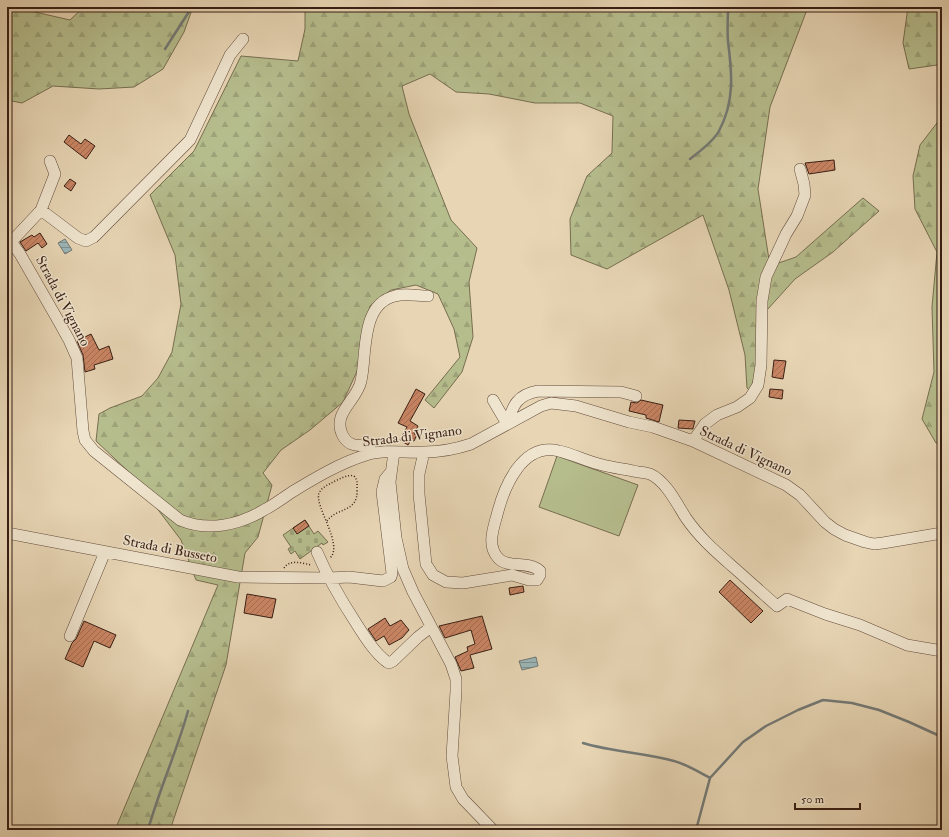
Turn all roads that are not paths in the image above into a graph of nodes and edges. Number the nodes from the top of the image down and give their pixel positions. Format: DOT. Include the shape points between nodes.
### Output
graph roads {
  1 [pos="243,39"];
  2 [pos="50,161"];
  3 [pos="800,169"];
  4 [pos="41,210"];
  5 [pos="9,239"];
  6 [pos="428,296"];
  7 [pos="636,396"];
  8 [pos="493,400"];
  9 [pos="507,424"];
  10 [pos="693,441"];
  11 [pos="394,452"];
  12 [pos="424,452"];
  13 [pos="372,453"];
  14 [pos="390,473"];
  15 [pos="7,533"];
  16 [pos="942,533"];
  17 [pos="105,552"];
  18 [pos="321,560"];
  19 [pos="328,578"];
  20 [pos="431,627"];
  21 [pos="70,636"];
  22 [pos="942,651"];
  23 [pos="494,830"];
  1 -- 4 [label="street" via="230,55 190,140 94,237 86,241 78,238"];
  2 -- 4 [label="street" via="55,174"];
  3 -- 10 [label="street" via="805,195 766,277 762,301 761,365 758,385 750,398 705,424"];
  4 -- 5 [label="street"];
  5 -- 13 [label="street, Strada di Vignano" via="59,322 76,358 85,440 94,451 180,520 203,527 240,522 329,471"];
  6 -- 13 [label="street" via="396,295 387,298 372,315 366,333 361,382 341,415 340,431 352,445 370,446"];
  7 -- 9 [label="street" via="621,392 538,391 516,401"];
  8 -- 9 [label="street"];
  9 -- 10 [label="street, Strada di Vignano" via="541,406 551,403 562,404 596,411"];
  9 -- 12 [label="street, Strada di Vignano" via="471,444 448,450"];
  10 -- 16 [label="street, Strada di Vignano" via="786,485 800,495 825,522 845,535 874,544"];
  11 -- 12 [label="street, Strada di Vignano"];
  11 -- 13 [label="street, Strada di Vignano"];
  11 -- 14 [label="street, Strada di Busseto"];
  12 -- 22 [label="street" via="419,474 419,494 426,564 433,575 446,582 463,583 512,575 537,580 540,570 535,566 506,563 499,559 493,551 493,530 501,498 509,480 520,465 538,452 558,450 599,464 650,474 658,479 707,544 777,606 787,599 907,645"];
  14 -- 19 [label="street, Strada di Busseto" via="385,479 382,492 392,567 391,577 383,581 349,577"];
  14 -- 20 [label="street, Strada di Busseto" via="396,538 402,569"];
  15 -- 17 [label="street, Strada di Busseto"];
  17 -- 19 [label="street, Strada di Busseto" via="238,577"];
  17 -- 21 [label="street"];
  18 -- 19 [label="street"];
  19 -- 20 [label="street" via="370,644 388,663 393,662"];
  20 -- 23 [label="street, Strada di Busseto" via="456,679 452,756 456,787 460,795"];
}
